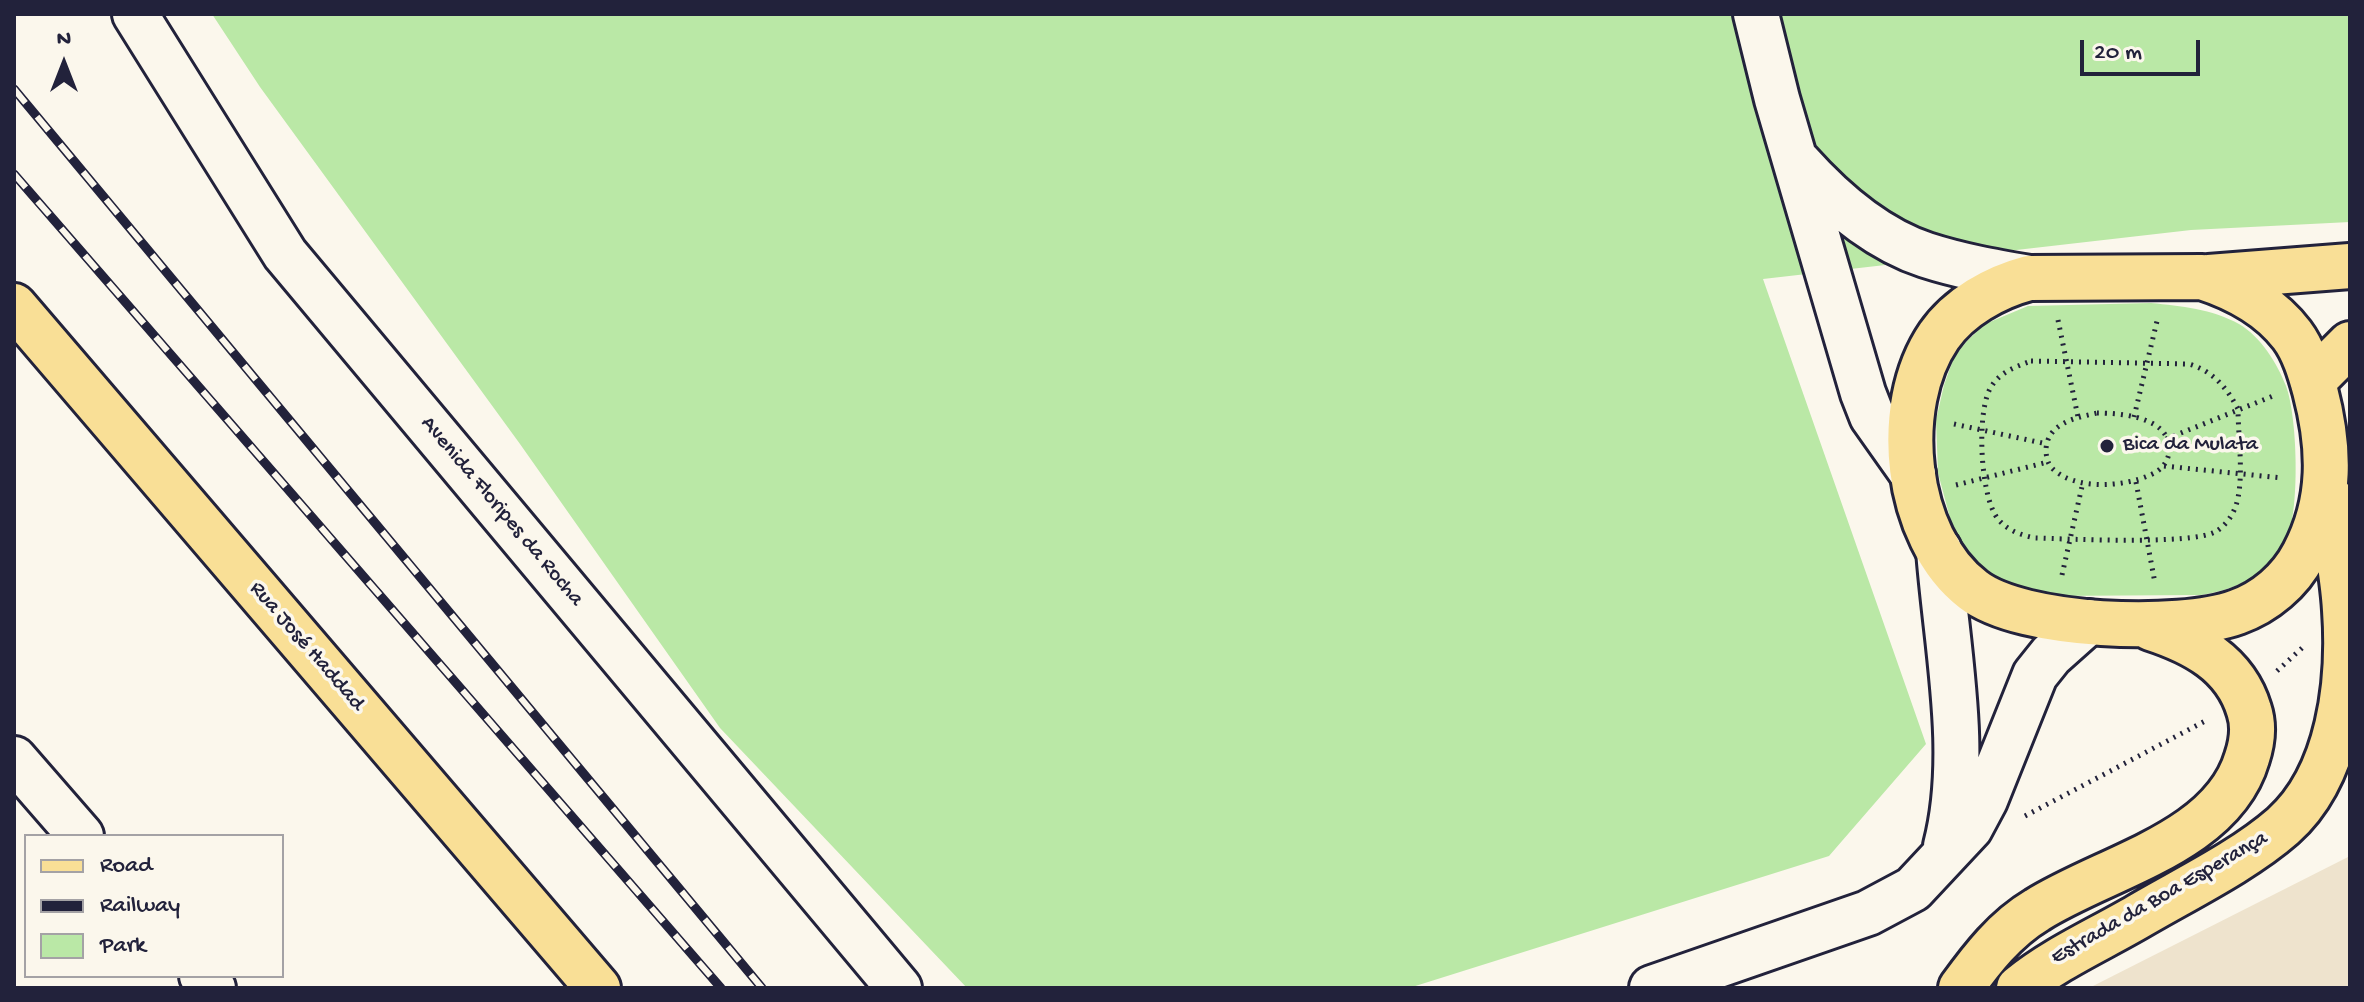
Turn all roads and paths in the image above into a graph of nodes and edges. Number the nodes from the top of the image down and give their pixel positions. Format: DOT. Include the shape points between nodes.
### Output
graph roads {
  1 [pos="135,14"];
  2 [pos="1756,14"];
  3 [pos="1796,160"];
  4 [pos="2350,266"];
  5 [pos="2038,278"];
  6 [pos="2184,278"];
  7 [pos="14,306"];
  8 [pos="2350,344"];
  9 [pos="2068,362"];
  10 [pos="2148,363"];
  11 [pos="2313,381"];
  12 [pos="2238,409"];
  13 [pos="1913,415"];
  14 [pos="2078,417"];
  15 [pos="2134,417"];
  16 [pos="1982,430"];
  17 [pos="2166,439"];
  18 [pos="2047,444"];
  19 [pos="2048,462"];
  20 [pos="2164,466"];
  21 [pos="2239,473"];
  22 [pos="1985,478"];
  23 [pos="2083,482"];
  24 [pos="2136,482"];
  25 [pos="2327,483"];
  26 [pos="1915,484"];
  27 [pos="2071,538"];
  28 [pos="2147,538"];
  29 [pos="1939,550"];
  30 [pos="2345,609"];
  31 [pos="2070,621"];
  32 [pos="2148,623"];
  33 [pos="2246,699"];
  34 [pos="14,759"];
  35 [pos="2012,823"];
  36 [pos="79,834"];
  37 [pos="1943,860"];
  38 [pos="598,988"];
  39 [pos="899,988"];
  40 [pos="1652,988"];
  41 [pos="1961,988"];
  42 [pos="2019,988"];
  1 -- 39 [label="street, Avenida Floripes da Rocha" via="285,254"];
  2 -- 3 [label="street"];
  3 -- 5 [label="street" via="1850,212 1923,254"];
  3 -- 26 [label="street" via="1863,393"];
  4 -- 6 [label="main road"];
  5 -- 6 [label="main road"];
  5 -- 9 [label="path"];
  5 -- 13 [label="main road" via="2012,282 1974,302 1940,335 1918,379"];
  6 -- 10 [label="path"];
  6 -- 11 [label="main road" via="2244,294 2278,320 2299,347"];
  7 -- 38 [label="main road, Rua José Haddad"];
  8 -- 11 [label="main road"];
  9 -- 10 [label="path"];
  9 -- 14 [label="path"];
  9 -- 16 [label="path" via="2031,361 2005,371 1983,406"];
  10 -- 12 [label="path" via="2201,367 2224,387"];
  10 -- 15 [label="path"];
  11 -- 12 [label="path"];
  11 -- 25 [label="main road" via="2324,425"];
  12 -- 17 [label="path"];
  12 -- 21 [label="path"];
  13 -- 16 [label="path"];
  13 -- 26 [label="main road"];
  14 -- 15 [label="path"];
  14 -- 18 [label="path" via="2062,423"];
  15 -- 17 [label="path" via="2153,424"];
  16 -- 18 [label="path"];
  16 -- 22 [label="path"];
  17 -- 20 [label="path" via="2169,455"];
  18 -- 19 [label="path"];
  19 -- 22 [label="path"];
  19 -- 23 [label="path" via="2066,477"];
  20 -- 21 [label="path"];
  20 -- 24 [label="path"];
  21 -- 25 [label="path"];
  21 -- 28 [label="path" via="2234,509 2217,531 2196,538"];
  22 -- 26 [label="path"];
  22 -- 27 [label="path" via="1996,518 2008,528 2035,538"];
  23 -- 24 [label="path"];
  23 -- 27 [label="path"];
  24 -- 28 [label="path"];
  25 -- 30 [label="main road, Estrada da Boa Esperança"];
  25 -- 32 [label="main road" via="2304,555 2275,590 2238,612 2212,619"];
  26 -- 29 [label="main road"];
  27 -- 28 [label="path"];
  27 -- 31 [label="path"];
  28 -- 32 [label="path"];
  29 -- 31 [label="main road" via="1973,591 2011,609"];
  29 -- 37 [label="street" via="1957,782"];
  30 -- 33 [label="path"];
  30 -- 42 [label="main road, Estrada da Boa Esperança" via="2344,681 2334,736 2321,772 2296,813 2234,859 2046,966"];
  31 -- 32 [label="main road"];
  31 -- 37 [label="street" via="2035,675 1985,800"];
  32 -- 33 [label="main road" via="2205,652 2233,677"];
  33 -- 35 [label="path"];
  33 -- 41 [label="main road, Estrada da Boa Esperança" via="2249,750 2241,778 2222,804 2184,834 2036,910 1997,943"];
  34 -- 36 [label="street"];
  37 -- 40 [label="street" via="1913,889 1868,913"];
}
